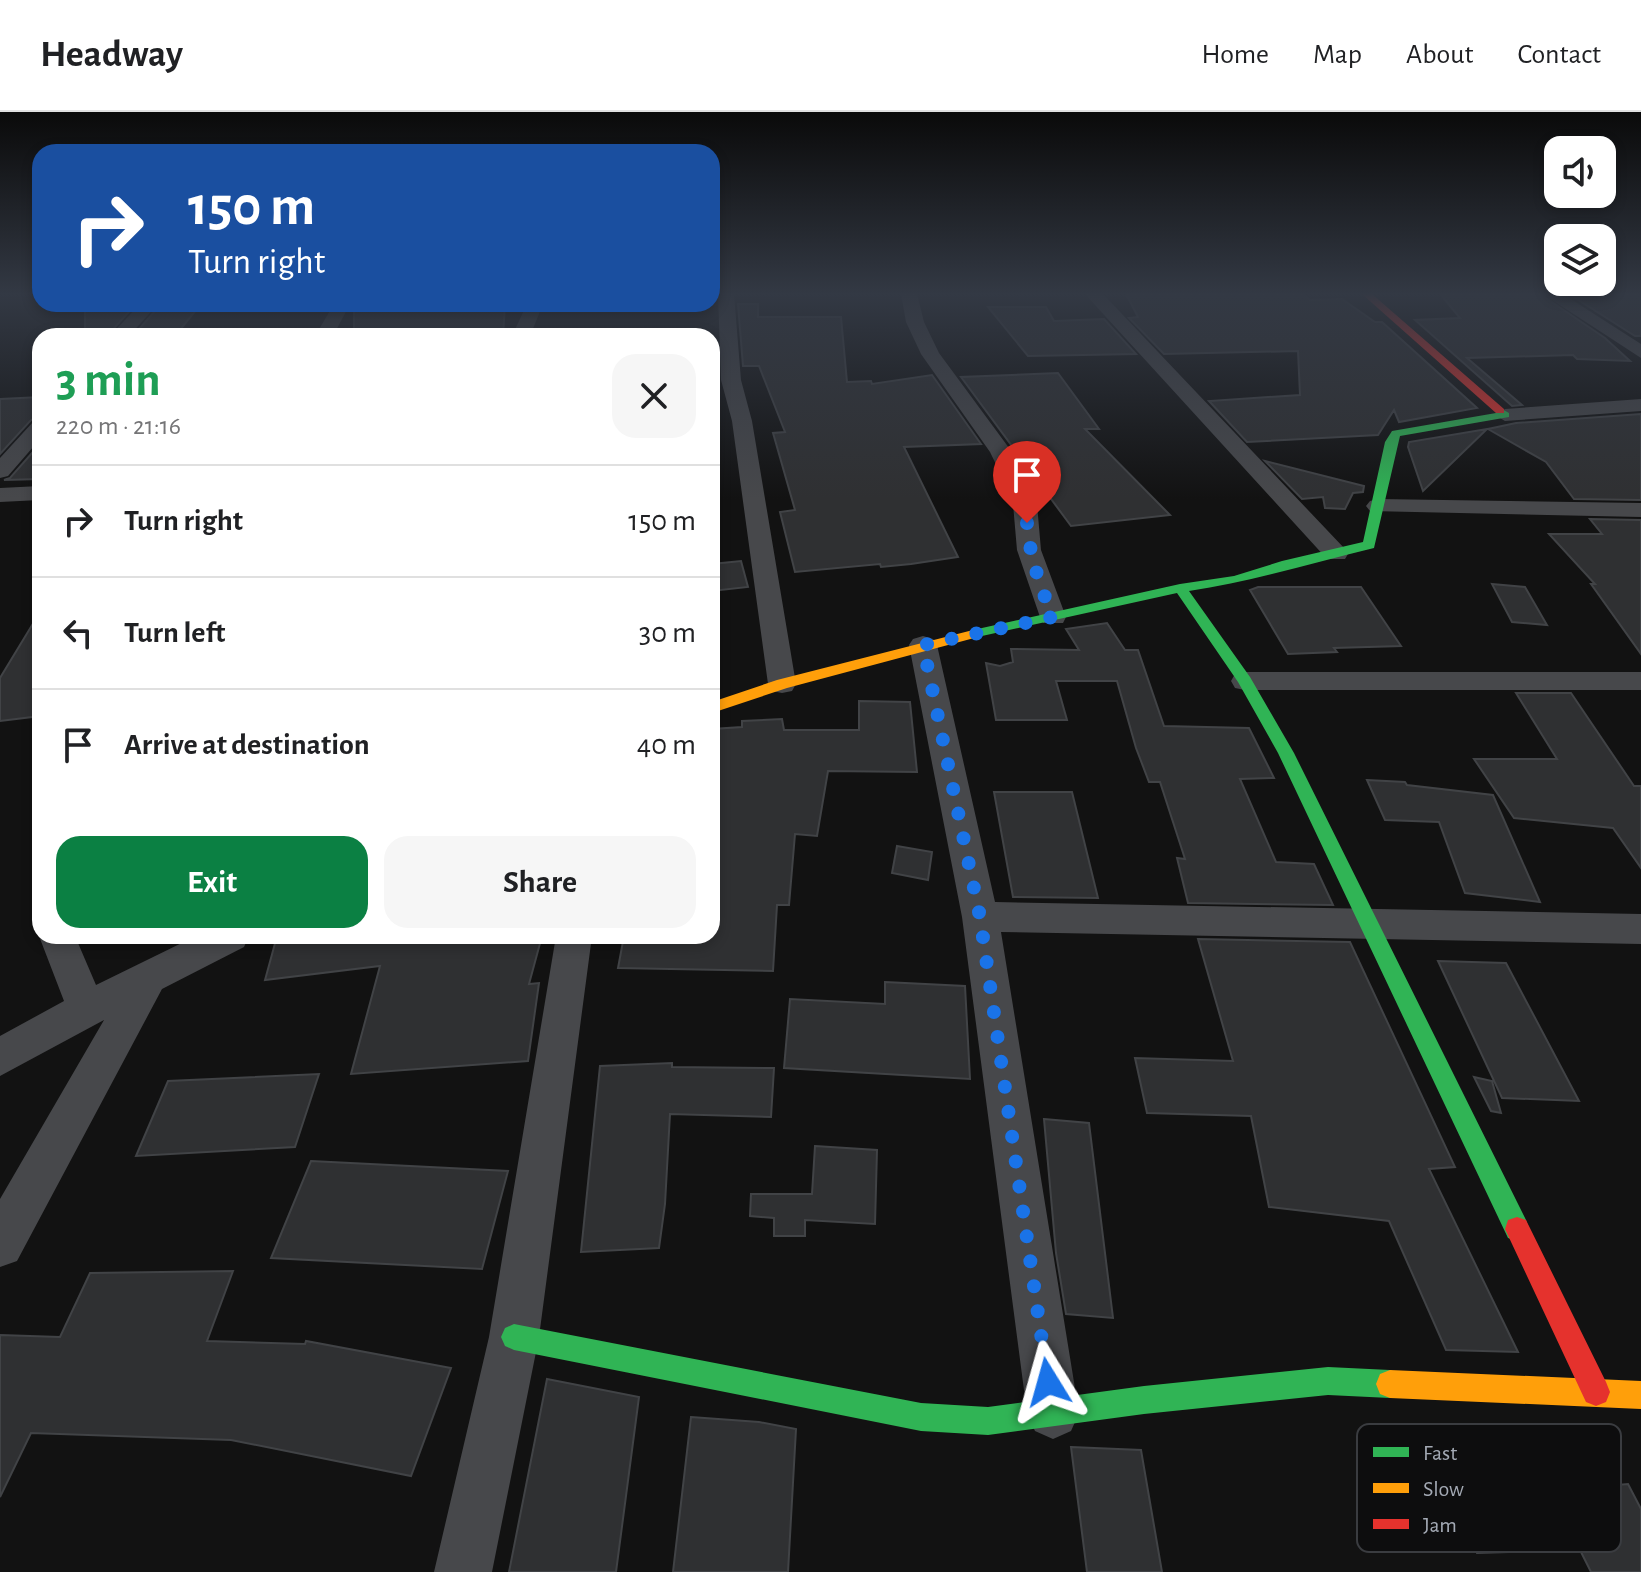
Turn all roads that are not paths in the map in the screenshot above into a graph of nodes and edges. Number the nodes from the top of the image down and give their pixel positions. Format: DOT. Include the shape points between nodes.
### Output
graph roads {
  1 [pos="730,362"];
  2 [pos="936,362"];
  3 [pos="1154,362"];
  4 [pos="1444,362"];
  5 [pos="1641,405"];
  6 [pos="1505,415"];
  7 [pos="32,435"];
  8 [pos="0,471"];
  9 [pos="32,493"];
  10 [pos="0,495"];
  11 [pos="1378,506"];
  12 [pos="1641,510"];
  13 [pos="1336,554"];
  14 [pos="1180,588"];
  15 [pos="1053,617"];
  16 [pos="923,645"];
  17 [pos="1245,681"];
  18 [pos="1641,681"];
  19 [pos="782,684"];
  20 [pos="720,705"];
  21 [pos="980,917"];
  22 [pos="1367,925"];
  23 [pos="1641,929"];
  24 [pos="60,944"];
  25 [pos="216,944"];
  26 [pos="573,944"];
  27 [pos="147,981"];
  28 [pos="87,1009"];
  29 [pos="0,1057"];
  30 [pos="0,1244"];
  31 [pos="514,1337"];
  32 [pos="1596,1392"];
  33 [pos="1641,1395"];
  34 [pos="1053,1413"];
  35 [pos="463,1572"];
  1 -- 19 [label="street"];
  2 -- 15 [label="street" via="1001,452 1020,491 1033,563"];
  3 -- 13 [label="street"];
  4 -- 6 [label="street"];
  5 -- 6 [label="street"];
  6 -- 11 [label="street" via="1396,433"];
  7 -- 8 [label="street"];
  9 -- 10 [label="street"];
  11 -- 12 [label="street"];
  11 -- 13 [label="street" via="1369,545"];
  13 -- 14 [label="street" via="1236,580"];
  14 -- 15 [label="street"];
  14 -- 17 [label="street"];
  15 -- 16 [label="street"];
  16 -- 19 [label="street"];
  16 -- 21 [label="street"];
  17 -- 18 [label="street"];
  17 -- 22 [label="street" via="1286,753"];
  19 -- 20 [label="street"];
  21 -- 22 [label="street"];
  21 -- 34 [label="street"];
  22 -- 23 [label="street"];
  22 -- 32 [label="street"];
  24 -- 28 [label="street"];
  25 -- 27 [label="street"];
  26 -- 31 [label="street"];
  27 -- 28 [label="street"];
  27 -- 30 [label="street"];
  28 -- 29 [label="street"];
  31 -- 34 [label="street" via="921,1417 988,1421"];
  31 -- 35 [label="street"];
  32 -- 33 [label="street"];
  32 -- 34 [label="street" via="1328,1381"];
}
